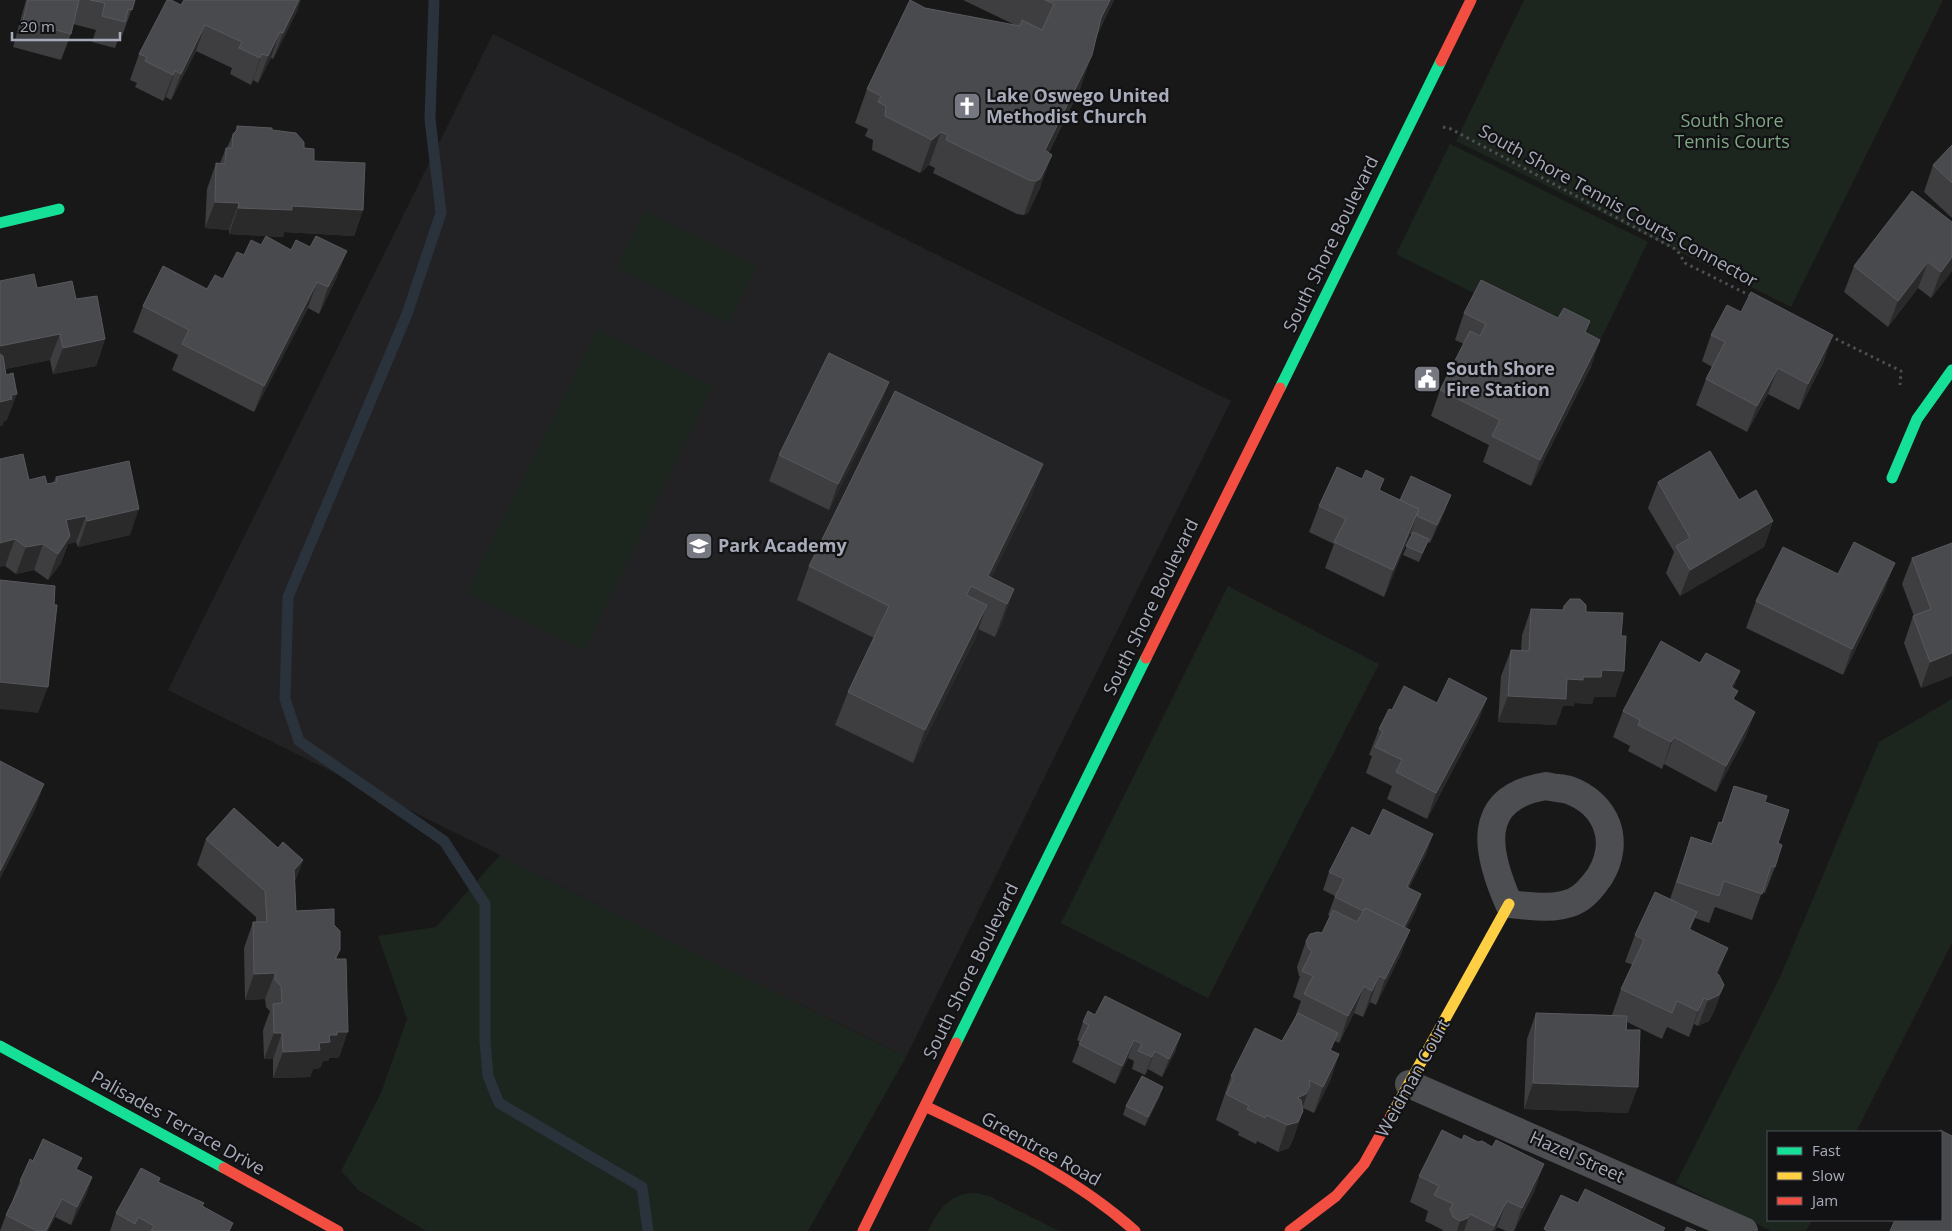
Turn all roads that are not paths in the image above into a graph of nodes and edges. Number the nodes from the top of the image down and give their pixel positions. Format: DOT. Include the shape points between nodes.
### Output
graph roads {
  1 [pos="1471,0"];
  2 [pos="59,209"];
  3 [pos="0,223"];
  4 [pos="1952,370"];
  5 [pos="1892,478"];
  6 [pos="1509,904"];
  7 [pos="0,1046"];
  8 [pos="1409,1084"];
  9 [pos="925,1106"];
  10 [pos="338,1231"];
  11 [pos="863,1231"];
  12 [pos="1135,1231"];
  13 [pos="1290,1231"];
  14 [pos="1744,1231"];
  1 -- 9 [label="main road, South Shore Boulevard"];
  2 -- 3 [label="main road"];
  4 -- 5 [label="main road" via="1917,419"];
  6 -- 6 [label="street" via="1554,906 1574,902 1592,889 1605,867 1611,844 1607,825 1586,798 1546,786 1525,790 1508,800 1496,817 1491,858"];
  6 -- 8 [label="main road, Weidman Court"];
  7 -- 10 [label="main road, Palisades Terrace Drive"];
  8 -- 13 [label="main road, Weidman Court" via="1364,1164 1336,1196"];
  8 -- 14 [label="street, Hazel Street"];
  9 -- 11 [label="main road, South Shore Boulevard"];
  9 -- 12 [label="main road, Greentree Road" via="1056,1173"];
}
